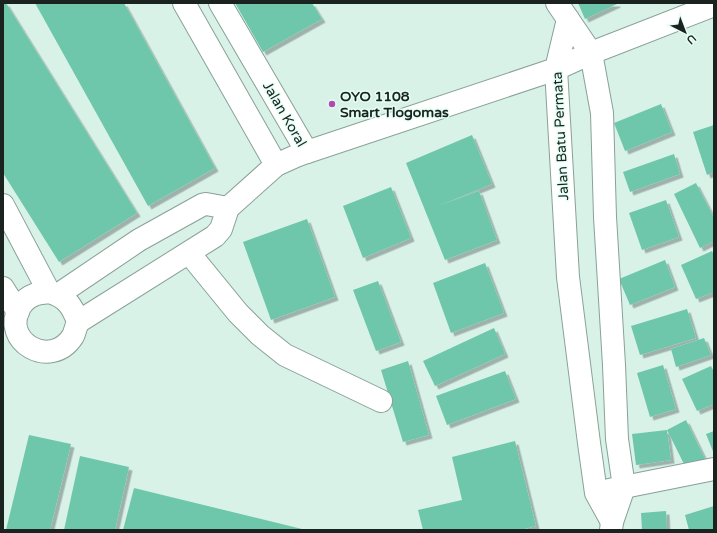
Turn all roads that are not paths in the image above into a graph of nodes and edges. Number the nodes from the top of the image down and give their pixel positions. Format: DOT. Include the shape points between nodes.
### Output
graph roads {
  1 [pos="184,3"];
  2 [pos="220,3"];
  3 [pos="714,6"];
  4 [pos="562,11"];
  5 [pos="591,53"];
  6 [pos="556,69"];
  7 [pos="307,152"];
  8 [pos="276,165"];
  9 [pos="3,205"];
  10 [pos="228,208"];
  11 [pos="189,253"];
  12 [pos="3,288"];
  13 [pos="54,293"];
  14 [pos="18,312"];
  15 [pos="78,322"];
  16 [pos="381,401"];
  17 [pos="714,469"];
  18 [pos="624,487"];
  19 [pos="596,493"];
  20 [pos="611,526"];
  1 -- 8 [label="street"];
  2 -- 7 [label="street, Jalan Koral"];
  3 -- 5 [label="street, Jalan Koral"];
  4 -- 5 [label="street, Jalan Batu Permata"];
  4 -- 6 [label="street, Jalan Batu Permata"];
  5 -- 6 [label="street, Jalan Koral"];
  5 -- 18 [label="street, Jalan Batu Permata" via="602,113 617,439"];
  6 -- 7 [label="street, Jalan Koral"];
  6 -- 19 [label="street, Jalan Batu Permata" via="568,277"];
  7 -- 8 [label="street"];
  8 -- 10 [label="street"];
  9 -- 13 [label="street"];
  10 -- 11 [label="street" via="221,228 215,236"];
  10 -- 13 [label="street" via="202,205 139,240"];
  11 -- 15 [label="street"];
  11 -- 16 [label="street" via="238,313 285,355"];
  12 -- 14 [label="street"];
  13 -- 14 [label="street" via="33,295 24,302"];
  13 -- 15 [label="street" via="65,299 73,309"];
  14 -- 15 [label="street" via="16,324 20,337 28,347 40,352 53,352 64,346 73,336"];
  17 -- 18 [label="street"];
  18 -- 19 [label="street"];
  18 -- 20 [label="street, Jalan Batu Permata"];
  19 -- 20 [label="street, Jalan Batu Permata"];
}
